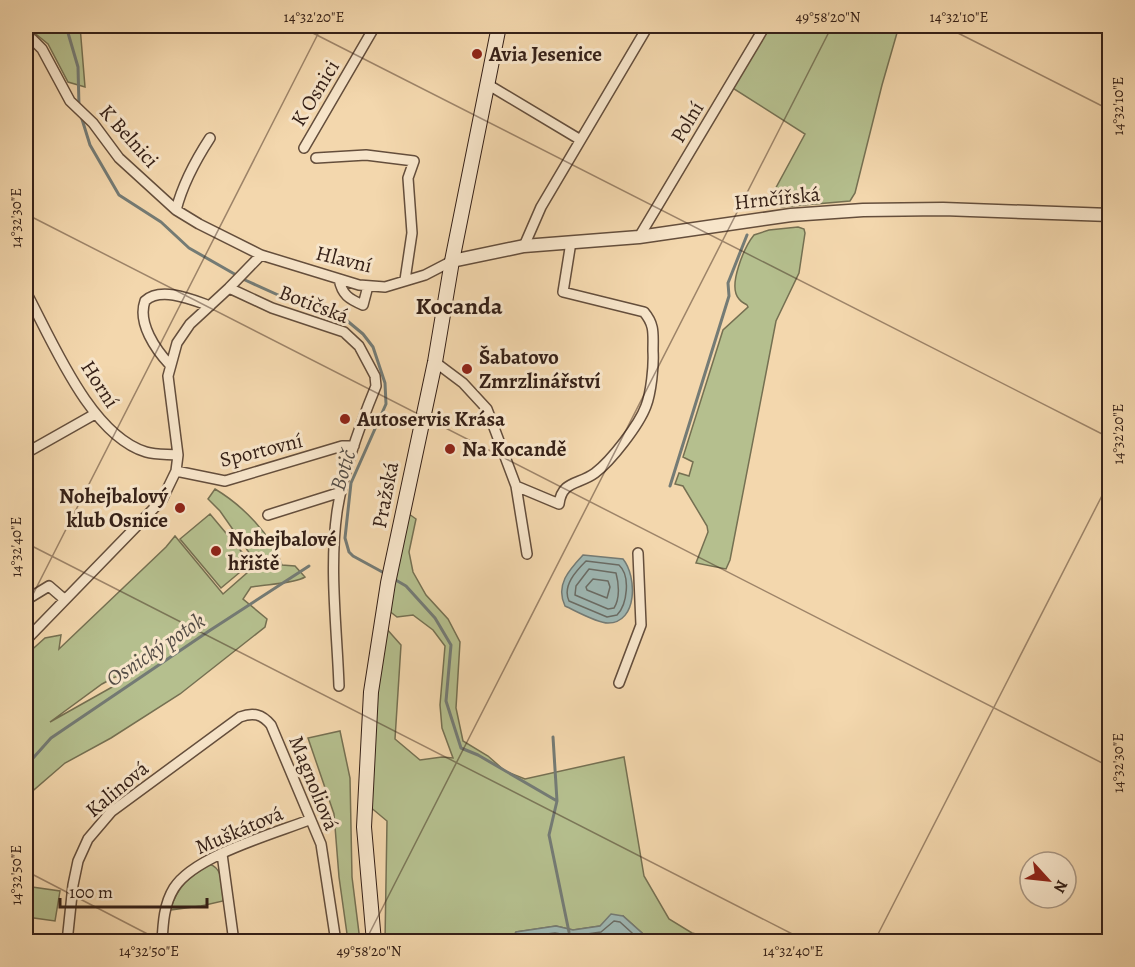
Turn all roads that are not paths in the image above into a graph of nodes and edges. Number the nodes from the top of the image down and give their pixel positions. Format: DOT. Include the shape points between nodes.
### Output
graph roads {
  1 [pos="375,26"];
  2 [pos="499,26"];
  3 [pos="648,26"];
  4 [pos="765,26"];
  5 [pos="26,36"];
  6 [pos="487,84"];
  7 [pos="210,138"];
  8 [pos="579,139"];
  9 [pos="304,148"];
  10 [pos="316,158"];
  11 [pos="176,210"];
  12 [pos="1110,215"];
  13 [pos="639,237"];
  14 [pos="571,242"];
  15 [pos="524,246"];
  16 [pos="261,255"];
  17 [pos="452,261"];
  18 [pos="339,279"];
  19 [pos="405,280"];
  20 [pos="233,285"];
  21 [pos="368,285"];
  22 [pos="26,292"];
  23 [pos="210,306"];
  24 [pos="435,362"];
  25 [pos="170,364"];
  26 [pos="95,414"];
  27 [pos="354,446"];
  28 [pos="26,453"];
  29 [pos="178,455"];
  30 [pos="177,471"];
  31 [pos="516,486"];
  32 [pos="341,492"];
  33 [pos="268,515"];
  34 [pos="638,553"];
  35 [pos="527,554"];
  36 [pos="64,599"];
  37 [pos="26,600"];
  38 [pos="26,640"];
  39 [pos="619,683"];
  40 [pos="339,686"];
  41 [pos="259,716"];
  42 [pos="309,820"];
  43 [pos="222,854"];
  44 [pos="67,942"];
  45 [pos="162,942"];
  46 [pos="234,942"];
  47 [pos="336,942"];
  48 [pos="374,942"];
  1 -- 9 [label="street, K Osnici"];
  2 -- 6 [label="main road, Pražská"];
  3 -- 8 [label="street"];
  4 -- 13 [label="street, Polní"];
  5 -- 11 [label="street, K Belnici" via="42,49 70,101 93,123 119,158"];
  6 -- 8 [label="street"];
  6 -- 17 [label="main road, Pražská"];
  7 -- 11 [label="street" via="181,190"];
  8 -- 15 [label="street"];
  10 -- 19 [label="street" via="366,155 414,161 408,178 412,233"];
  11 -- 16 [label="street, K Belnici"];
  12 -- 13 [label="street, Hrnčířská" via="863,210 757,219"];
  13 -- 14 [label="street, Hrnčířská"];
  14 -- 15 [label="street, Hrnčířská"];
  14 -- 31 [label="street" via="563,292 644,312 652,321 653,361 646,406 620,448 594,474 565,488 559,504"];
  15 -- 17 [label="street, Hrnčířská"];
  16 -- 18 [label="street, Hlavní"];
  16 -- 20 [label="street"];
  17 -- 19 [label="street, Hlavní"];
  17 -- 24 [label="main road, Pražská"];
  18 -- 21 [label="street, Hlavní"];
  18 -- 21 [label="street" via="341,291 363,305"];
  19 -- 21 [label="street, Hlavní" via="385,287"];
  20 -- 23 [label="street"];
  20 -- 27 [label="street, Botičská" via="272,308 334,327 354,340 376,381"];
  22 -- 26 [label="street, Horní"];
  23 -- 25 [label="street" via="183,333"];
  23 -- 25 [label="street" via="181,296 152,296 145,301 147,328 159,353"];
  24 -- 31 [label="street" via="463,383 487,409"];
  24 -- 48 [label="main road, Pražská" via="388,583 371,692 364,826"];
  25 -- 29 [label="street" via="168,376"];
  26 -- 28 [label="street"];
  26 -- 29 [label="street, Horní" via="136,448"];
  27 -- 30 [label="street, Sportovní" via="342,446 225,481"];
  27 -- 32 [label="street, Botičská"];
  29 -- 30 [label="street"];
  30 -- 36 [label="street" via="162,500"];
  31 -- 35 [label="street"];
  32 -- 33 [label="street"];
  32 -- 40 [label="street, Botičská" via="333,560"];
  34 -- 39 [label="street" via="641,625"];
  36 -- 37 [label="street" via="50,586"];
  36 -- 38 [label="street"];
  41 -- 42 [label="street, Magnoliová" via="271,725"];
  41 -- 44 [label="street, Kalinová" via="240,717 111,812 88,839 73,885"];
  42 -- 43 [label="street, Muškátová"];
  42 -- 47 [label="street, Magnoliová" via="321,844"];
  43 -- 45 [label="street, Muškátová" via="187,873 174,888 165,908"];
  43 -- 46 [label="street"];
}
